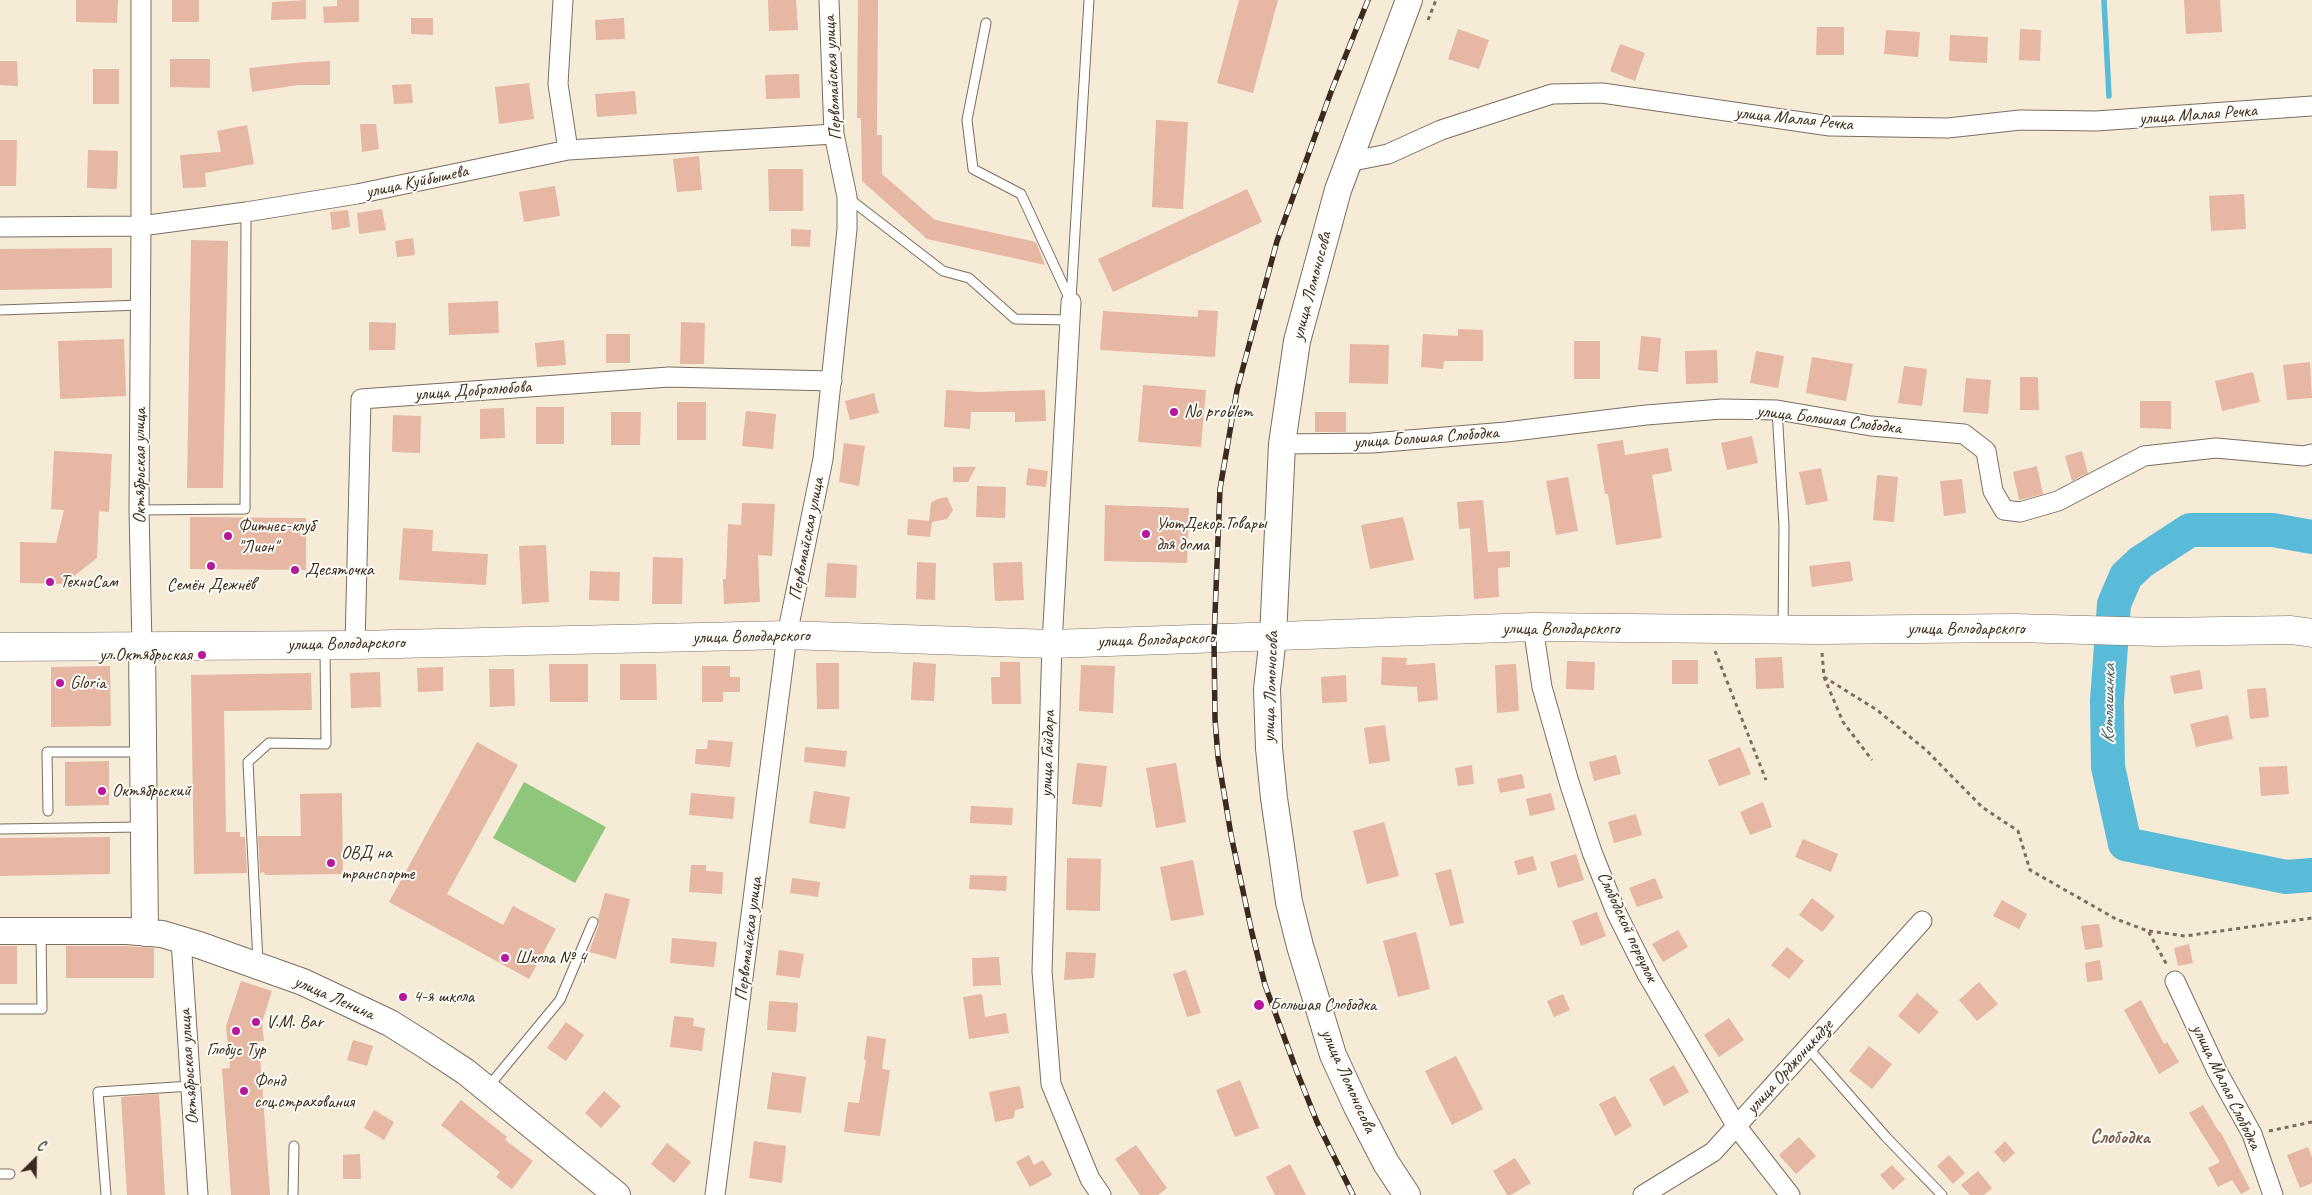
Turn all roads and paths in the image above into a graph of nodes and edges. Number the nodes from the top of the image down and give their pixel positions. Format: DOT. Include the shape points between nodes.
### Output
graph roads {
  1 [pos="141,0"];
  2 [pos="563,0"];
  3 [pos="829,0"];
  4 [pos="1090,0"];
  5 [pos="1409,0"];
  6 [pos="986,23"];
  7 [pos="2312,106"];
  8 [pos="834,134"];
  9 [pos="568,150"];
  10 [pos="1348,162"];
  11 [pos="847,197"];
  12 [pos="246,212"];
  13 [pos="142,226"];
  14 [pos="0,227"];
  15 [pos="141,305"];
  16 [pos="0,310"];
  17 [pos="1070,311"];
  18 [pos="832,381"];
  19 [pos="1777,410"];
  20 [pos="1282,444"];
  21 [pos="2312,454"];
  22 [pos="139,510"];
  23 [pos="1533,627"];
  24 [pos="1706,629"];
  25 [pos="1783,630"];
  26 [pos="1819,630"];
  27 [pos="2312,633"];
  28 [pos="787,635"];
  29 [pos="1273,637"];
  30 [pos="1052,644"];
  31 [pos="324,645"];
  32 [pos="355,645"];
  33 [pos="142,646"];
  34 [pos="0,647"];
  35 [pos="1824,677"];
  36 [pos="143,752"];
  37 [pos="1872,760"];
  38 [pos="1766,780"];
  39 [pos="48,811"];
  40 [pos="144,827"];
  41 [pos="0,829"];
  42 [pos="2312,918"];
  43 [pos="1922,921"];
  44 [pos="592,922"];
  45 [pos="41,930"];
  46 [pos="0,931"];
  47 [pos="2148,931"];
  48 [pos="145,932"];
  49 [pos="181,940"];
  50 [pos="258,967"];
  51 [pos="2175,981"];
  52 [pos="0,1010"];
  53 [pos="1808,1048"];
  54 [pos="191,1086"];
  55 [pos="486,1089"];
  56 [pos="2312,1122"];
  57 [pos="1737,1127"];
  58 [pos="2252,1134"];
  59 [pos="294,1146"];
  60 [pos="0,1174"];
  61 [pos="10,1174"];
  62 [pos="106,1195"];
  63 [pos="198,1195"];
  64 [pos="293,1195"];
  65 [pos="617,1195"];
  66 [pos="715,1195"];
  67 [pos="1101,1195"];
  68 [pos="1407,1195"];
  69 [pos="1643,1195"];
  70 [pos="1790,1195"];
  71 [pos="1942,1195"];
  72 [pos="2273,1195"];
  1 -- 13 [label="street, Октябрьская улица"];
  2 -- 9 [label="street" via="558,84"];
  3 -- 8 [label="street, Первомайская улица"];
  4 -- 17 [label="lane"];
  5 -- 10 [label="main road, улица Ломоносова"];
  6 -- 17 [label="lane" via="967,120 973,169 1021,194"];
  7 -- 10 [label="street, улица Малая Речка" via="2096,121 2020,120 1948,128 1830,126 1602,93 1552,94 1441,130 1388,154"];
  8 -- 9 [label="street, улица Куйбышева"];
  8 -- 11 [label="street, Первомайская улица"];
  9 -- 12 [label="street, улица Куйбышева" via="357,194"];
  10 -- 20 [label="main road, улица Ломоносова" via="1322,244 1297,341"];
  11 -- 17 [label="lane" via="943,271 970,278 1015,319"];
  11 -- 18 [label="street, Первомайская улица" via="848,229"];
  12 -- 13 [label="street, улица Куйбышева"];
  12 -- 22 [label="lane" via="245,509"];
  13 -- 14 [label="street, улица Куйбышева"];
  13 -- 15 [label="street, Октябрьская улица"];
  15 -- 16 [label="lane"];
  15 -- 22 [label="street, Октябрьская улица"];
  17 -- 30 [label="street, улица Гайдара"];
  18 -- 28 [label="street, Первомайская улица" via="822,459"];
  18 -- 32 [label="street, улица Добролюбова" via="669,377 360,398"];
  19 -- 20 [label="street, улица Большая Слободка" via="1646,415 1506,432 1372,443"];
  19 -- 21 [label="street, улица Большая Слободка" via="1871,426 1964,434 1986,451 1993,491 2004,510 2020,512 2058,501 2144,456 2216,448"];
  19 -- 25 [label="lane" via="1784,526"];
  20 -- 29 [label="main road, улица Ломоносова"];
  22 -- 33 [label="street, Октябрьская улица"];
  23 -- 24 [label="main road, улица Володарского"];
  23 -- 29 [label="main road, улица Володарского"];
  23 -- 57 [label="street, Слободской переулок" via="1542,687 1569,782 1616,912 1647,974"];
  24 -- 25 [label="main road, улица Володарского"];
  24 -- 38 [label="path"];
  25 -- 26 [label="main road, улица Володарского"];
  26 -- 27 [label="main road, улица Володарского" via="2015,628 2158,632 2291,630"];
  26 -- 35 [label="path"];
  28 -- 30 [label="main road, улица Володарского"];
  28 -- 32 [label="main road, улица Володарского"];
  28 -- 66 [label="street, Первомайская улица"];
  29 -- 30 [label="main road, улица Володарского"];
  29 -- 68 [label="main road, улица Ломоносова" via="1267,689 1269,748 1293,919 1333,1056 1356,1107"];
  30 -- 67 [label="street, улица Гайдара" via="1042,970 1051,1084 1090,1179"];
  31 -- 32 [label="main road, улица Володарского"];
  31 -- 33 [label="main road, улица Володарского"];
  31 -- 50 [label="lane" via="326,744 269,743 248,762"];
  33 -- 34 [label="main road, улица Володарского"];
  33 -- 36 [label="main road, Октябрьская улица"];
  35 -- 37 [label="path" via="1842,722"];
  35 -- 47 [label="path" via="1877,710 1926,750 1982,807 2018,831 2030,870 2116,919"];
  36 -- 39 [label="lane" via="47,752"];
  36 -- 40 [label="main road, Октябрьская улица"];
  40 -- 41 [label="lane"];
  40 -- 48 [label="main road, Октябрьская улица"];
  42 -- 47 [label="path" via="2185,936"];
  43 -- 53 [label="street, улица Орджоникидзе"];
  44 -- 55 [label="lane" via="560,1000"];
  45 -- 46 [label="main road, улица Ленина"];
  45 -- 48 [label="main road, улица Ленина"];
  45 -- 52 [label="lane" via="42,1009"];
  47 -- 51 [label="path"];
  48 -- 49 [label="main road, улица Ленина"];
  49 -- 50 [label="main road, улица Ленина"];
  49 -- 54 [label="street, Октябрьская улица"];
  50 -- 55 [label="main road, улица Ленина" via="303,982 390,1023 466,1072"];
  51 -- 58 [label="street, улица Малая Слободка"];
  53 -- 57 [label="street, улица Орджоникидзе"];
  53 -- 71 [label="lane"];
  54 -- 62 [label="lane" via="98,1092"];
  54 -- 63 [label="street, Октябрьская улица"];
  55 -- 65 [label="main road, улица Ленина"];
  56 -- 58 [label="path"];
  57 -- 69 [label="street, улица Орджоникидзе" via="1713,1152"];
  57 -- 70 [label="street, Слободской переулок"];
  58 -- 72 [label="street, улица Малая Слободка"];
  59 -- 64 [label="lane"];
  60 -- 61 [label="lane"];
}
